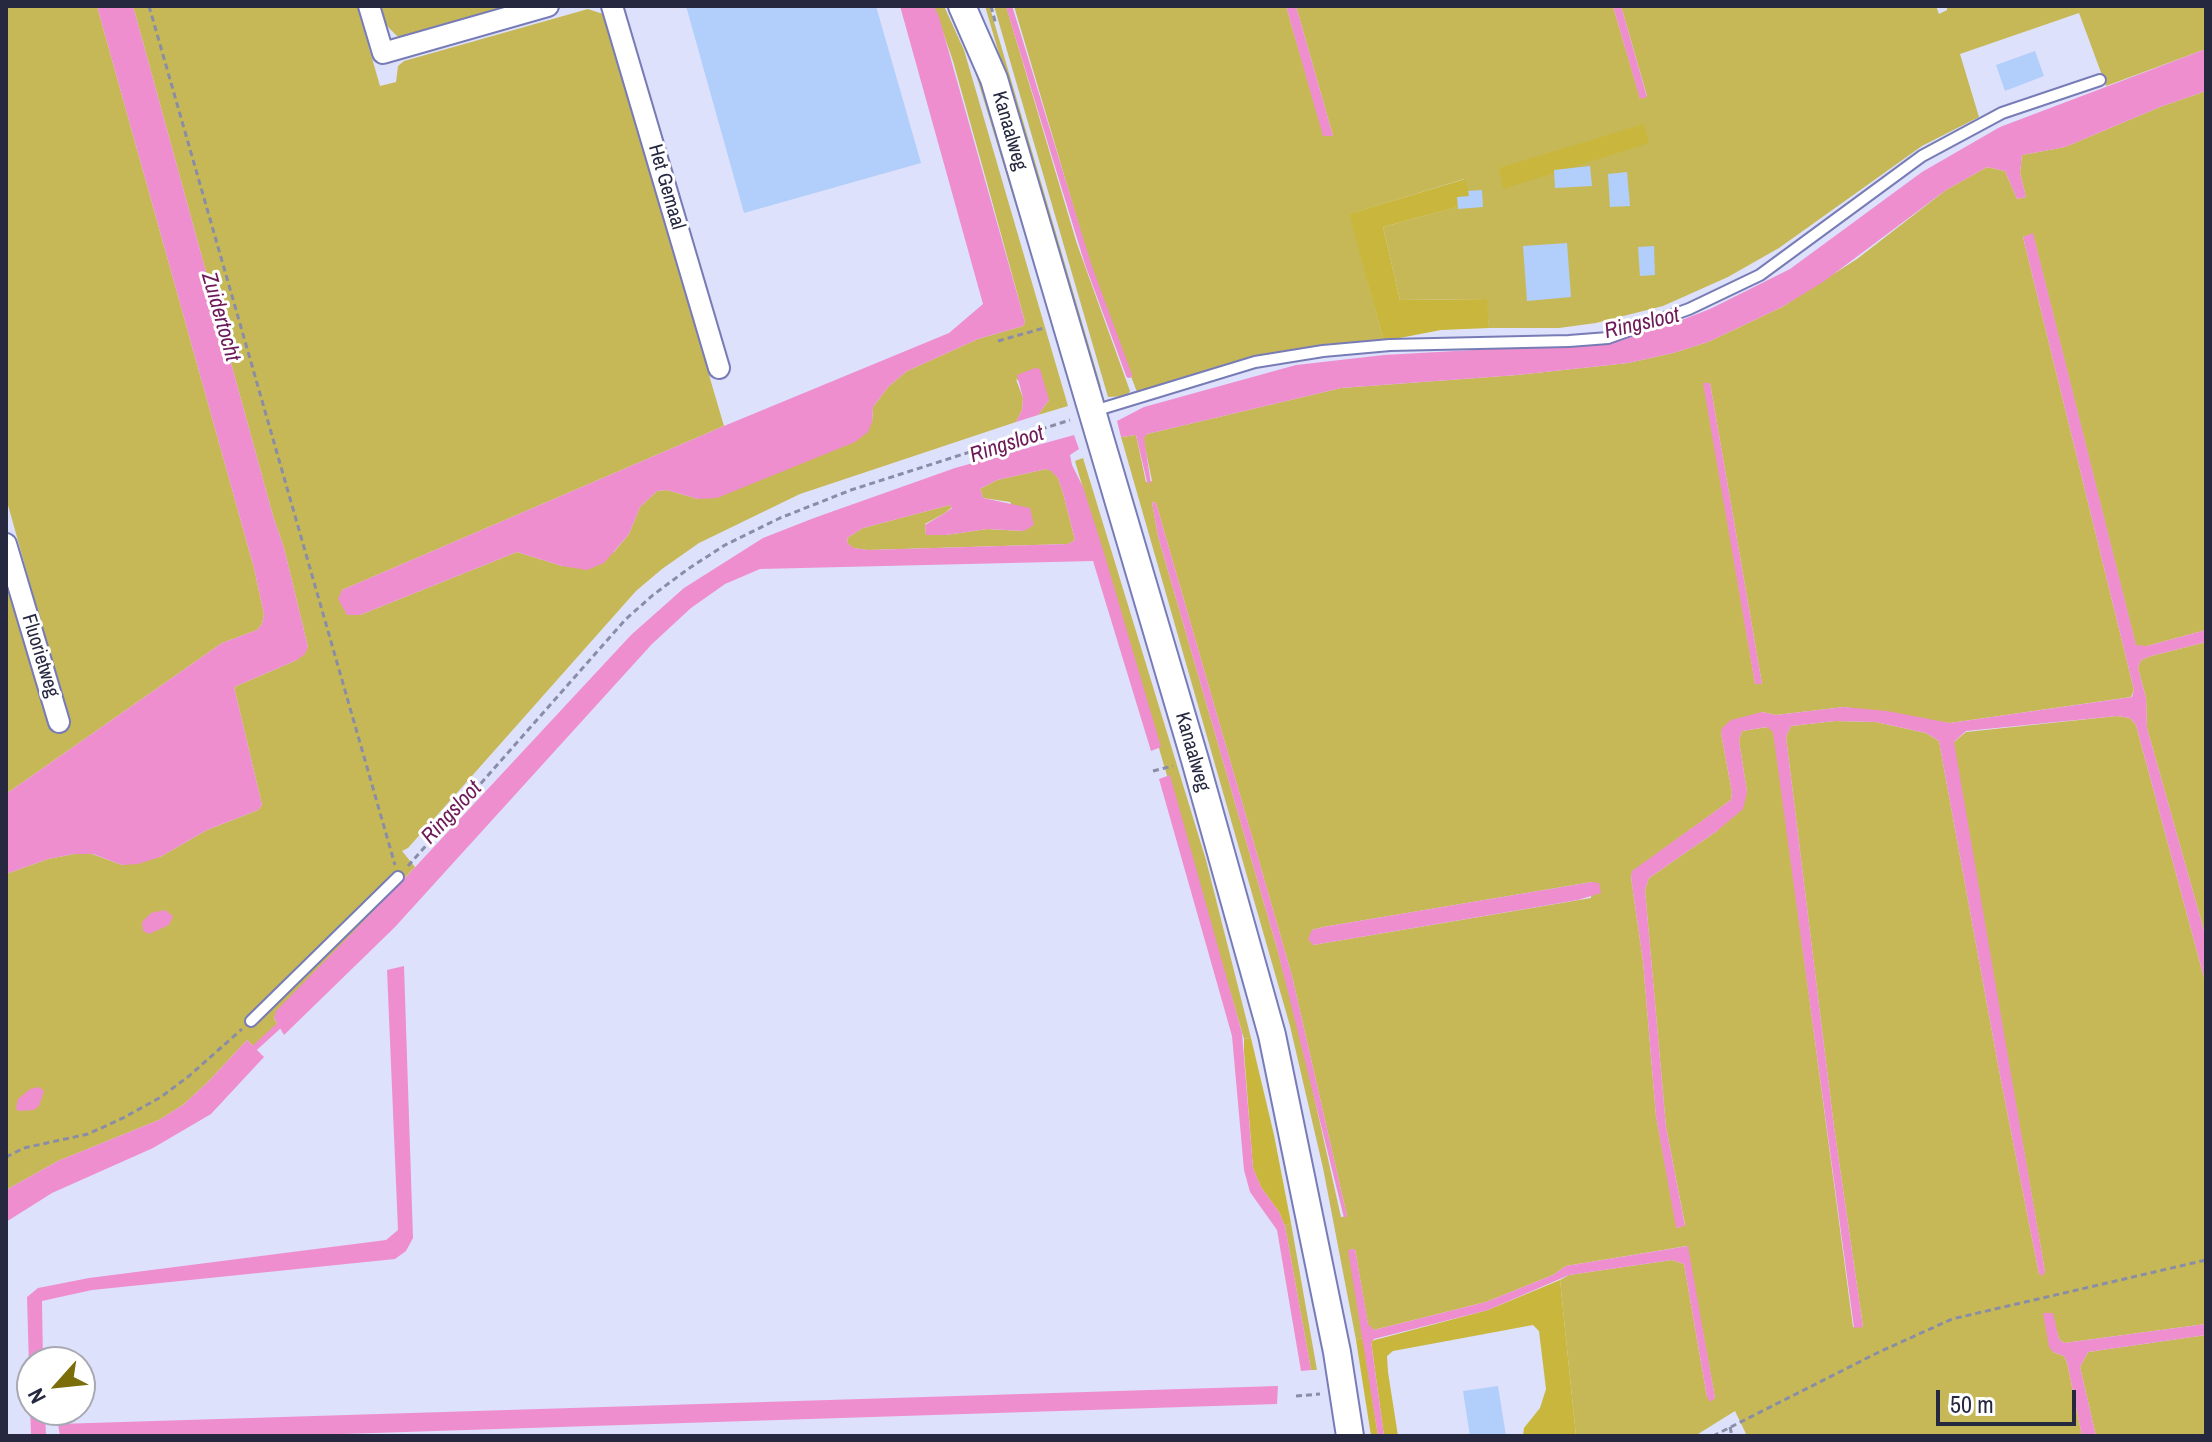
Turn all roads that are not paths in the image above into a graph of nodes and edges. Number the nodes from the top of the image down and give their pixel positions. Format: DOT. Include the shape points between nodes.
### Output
graph roads {
  1 [pos="369,6"];
  2 [pos="548,6"];
  3 [pos="612,6"];
  4 [pos="962,6"];
  5 [pos="978,6"];
  6 [pos="994,79"];
  7 [pos="2100,80"];
  8 [pos="719,368"];
  9 [pos="1093,415"];
  10 [pos="6,544"];
  11 [pos="59,722"];
  12 [pos="398,877"];
  13 [pos="251,1021"];
  14 [pos="1350,1436"];
  1 -- 2 [label="street" via="383,53"];
  3 -- 8 [label="street, Het Gemaal"];
  4 -- 6 [label="street, Kanaalweg"];
  5 -- 6 [label="street, Kanaalweg"];
  6 -- 9 [label="street, Kanaalweg"];
  7 -- 9 [label="lane" via="2002,113 1922,156 1760,275 1689,309 1608,338 1323,351 1255,362"];
  9 -- 14 [label="street, Kanaalweg" via="1272,1035"];
  10 -- 11 [label="street, Fluorietweg"];
  12 -- 13 [label="lane"];
}
